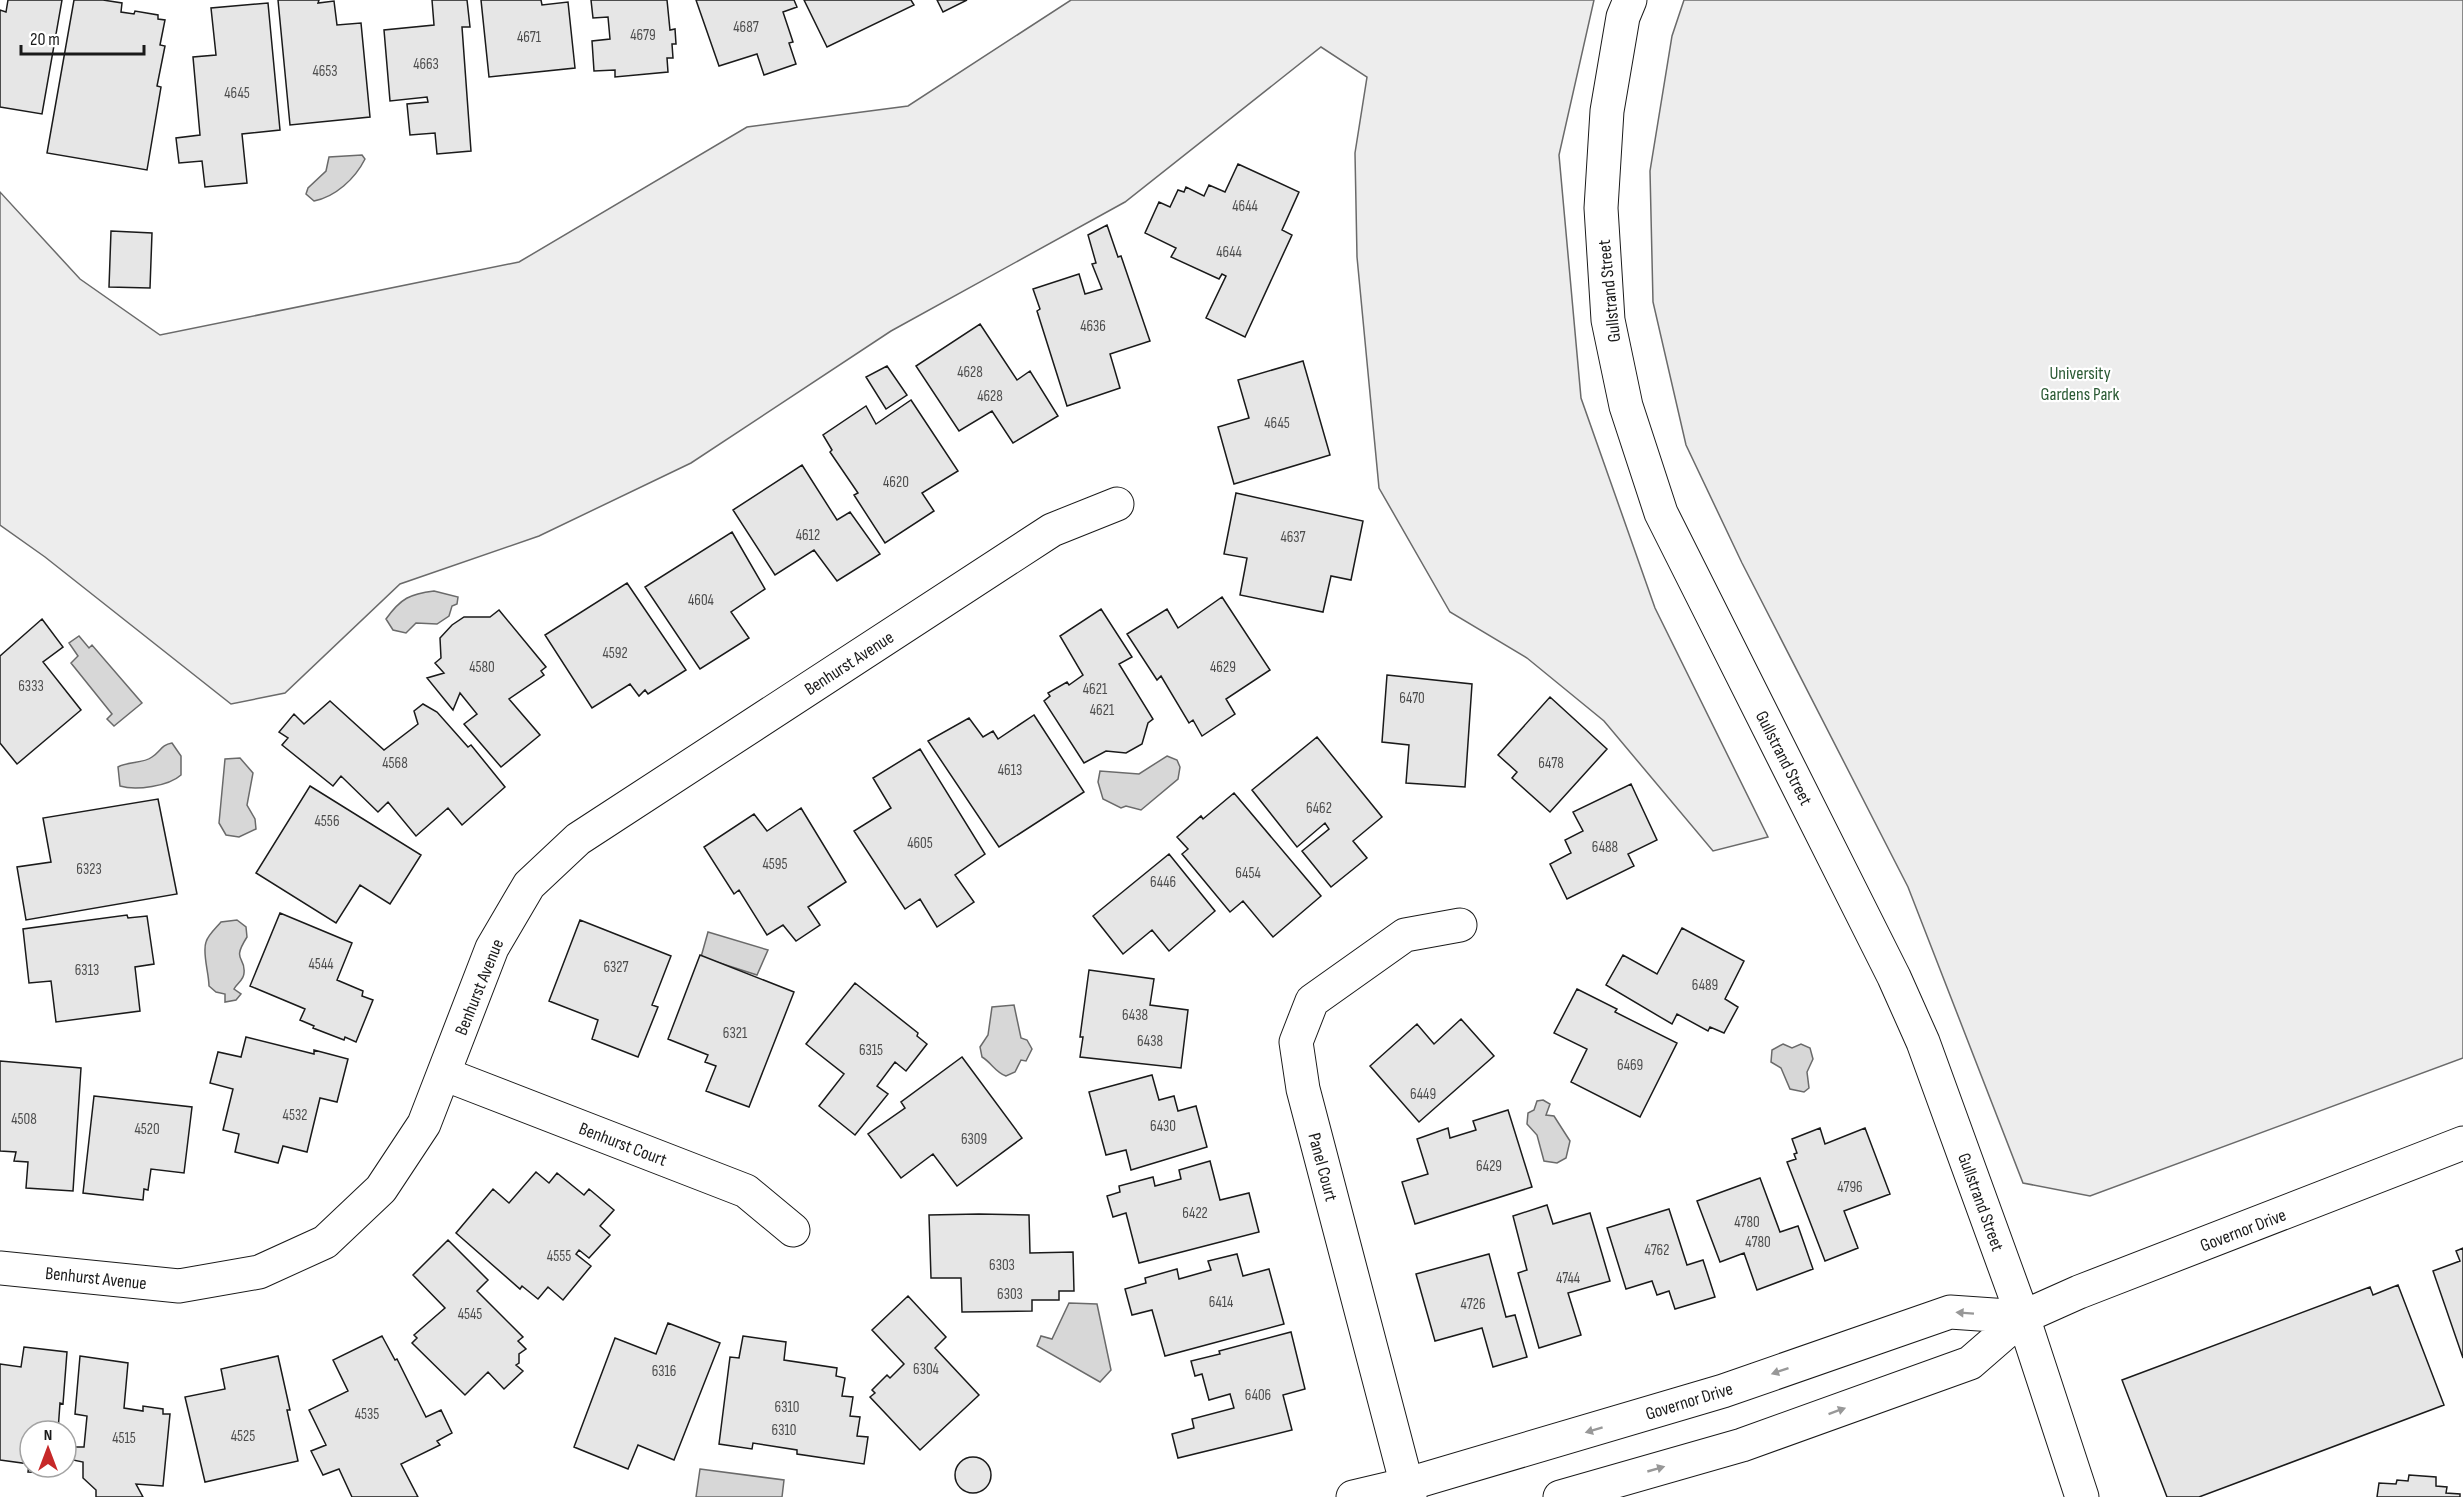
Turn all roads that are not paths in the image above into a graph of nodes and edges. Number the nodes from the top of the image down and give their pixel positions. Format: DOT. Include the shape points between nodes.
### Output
graph roads {
  1 [pos="1629,0"];
  2 [pos="1117,504"];
  3 [pos="1460,925"];
  4 [pos="444,1074"];
  5 [pos="2463,1143"];
  6 [pos="793,1230"];
  7 [pos="0,1268"];
  8 [pos="2023,1317"];
  9 [pos="1409,1491"];
  10 [pos="1353,1497"];
  11 [pos="1560,1497"];
  12 [pos="2082,1497"];
  1 -- 8 [label="street, Gullstrand Street" via="1607,111 1601,208 1608,320 1626,406 1661,513 1894,976 1923,1042"];
  2 -- 4 [label="street, Benhurst Avenue" via="1052,530 578,839 529,885 492,948"];
  3 -- 9 [label="street, Panel Court" via="1405,936 1312,1001 1296,1042 1303,1089"];
  4 -- 6 [label="street, Benhurst Court" via="746,1191"];
  4 -- 7 [label="street, Benhurst Avenue" via="424,1124 381,1189 325,1242 259,1272 179,1286"];
  5 -- 8 [label="street, Governor Drive"];
  8 -- 9 [label="street, Governor Drive, one-way" via="1950,1312 1723,1391"];
  11 -- 8 [label="street, Governor Drive, one-way" via="1742,1445 1970,1363"];
  8 -- 12 [label="street, Gullstrand Street"];
  9 -- 10 [label="street, Governor Drive"];
}
